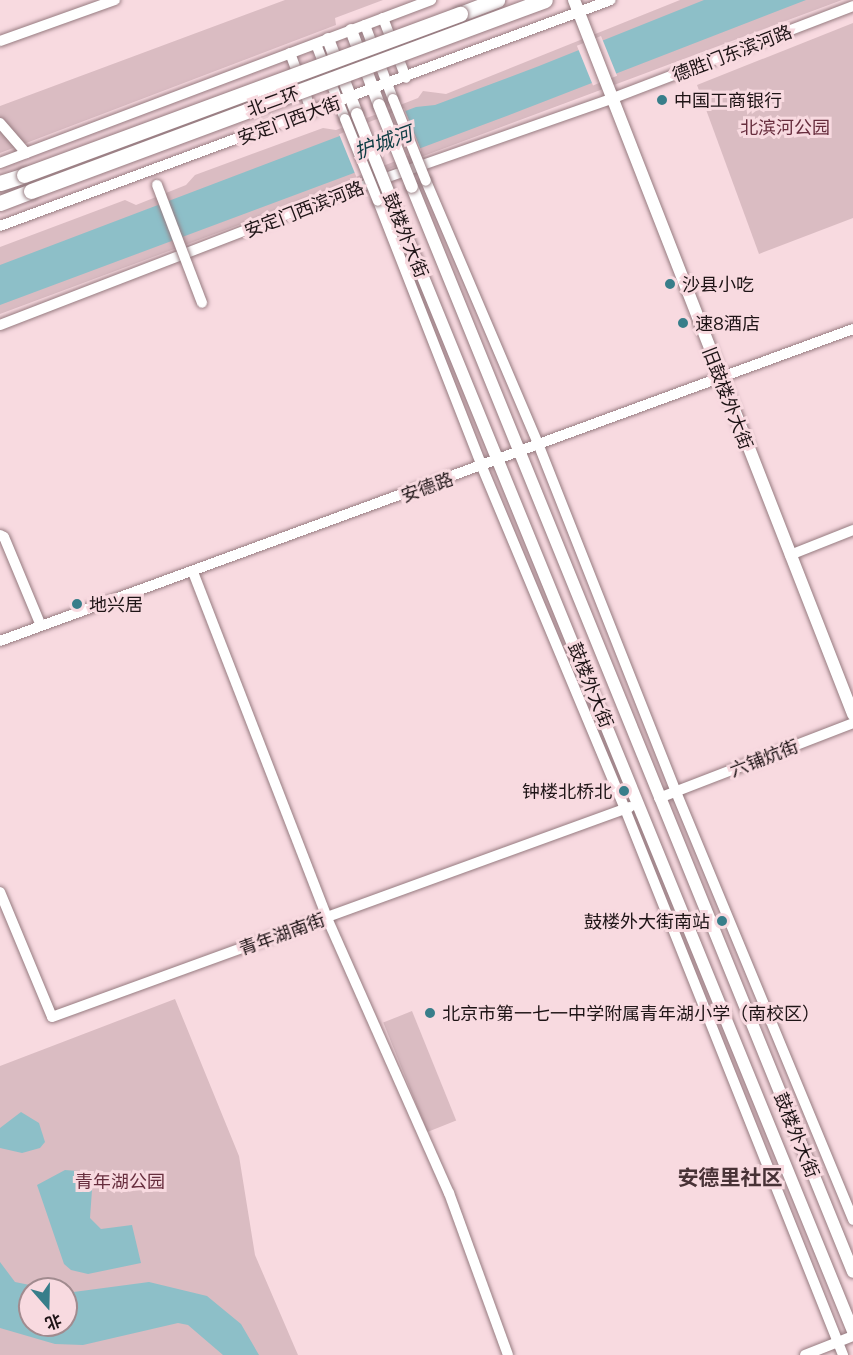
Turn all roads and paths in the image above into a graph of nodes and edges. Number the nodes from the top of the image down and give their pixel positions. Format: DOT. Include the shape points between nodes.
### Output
graph roads {
  1 [pos="115,0"];
  2 [pos="431,0"];
  3 [pos="497,0"];
  4 [pos="546,0"];
  5 [pos="574,0"];
  6 [pos="611,0"];
  7 [pos="853,6"];
  8 [pos="578,13"];
  9 [pos="383,18"];
  10 [pos="365,25"];
  11 [pos="351,30"];
  12 [pos="328,39"];
  13 [pos="0,41"];
  14 [pos="316,44"];
  15 [pos="290,53"];
  16 [pos="406,78"];
  17 [pos="388,84"];
  18 [pos="374,90"];
  19 [pos="611,99"];
  20 [pos="344,101"];
  21 [pos="312,112"];
  22 [pos="0,123"];
  23 [pos="26,153"];
  24 [pos="0,163"];
  25 [pos="152,170"];
  26 [pos="0,183"];
  27 [pos="384,198"];
  28 [pos="0,202"];
  29 [pos="0,225"];
  30 [pos="202,303"];
  31 [pos="0,325"];
  32 [pos="853,329"];
  33 [pos="722,380"];
  34 [pos="539,446"];
  35 [pos="521,453"];
  36 [pos="500,460"];
  37 [pos="482,467"];
  38 [pos="853,530"];
  39 [pos="0,535"];
  40 [pos="790,555"];
  41 [pos="193,572"];
  42 [pos="41,626"];
  43 [pos="0,640"];
  44 [pos="853,714"];
  45 [pos="853,723"];
  46 [pos="675,792"];
  47 [pos="659,798"];
  48 [pos="639,804"];
  49 [pos="625,809"];
  50 [pos="0,892"];
  51 [pos="3,910"];
  52 [pos="327,918"];
  53 [pos="853,1220"];
  54 [pos="853,1272"];
  55 [pos="853,1330"];
  56 [pos="853,1336"];
  57 [pos="838,1342"];
  58 [pos="508,1355"];
  59 [pos="806,1355"];
  60 [pos="843,1355"];
  1 -- 13 [label="street"];
  2 -- 9 [label="street"];
  3 -- 26 [label="highway, 北二环, bridge"];
  4 -- 28 [label="highway, 北二环, bridge"];
  5 -- 8 [label="main road, 旧鼓楼外大街"];
  6 -- 8 [label="street, 安定门西大街"];
  7 -- 19 [label="street, 德胜门东滨河路"];
  8 -- 16 [label="street, 安定门西大街"];
  8 -- 19 [label="main road, 旧鼓楼外大街"];
  9 -- 10 [label="street"];
  9 -- 16 [label="street"];
  10 -- 11 [label="street"];
  10 -- 17 [label="street"];
  11 -- 12 [label="street"];
  11 -- 18 [label="main road, 鼓楼外大街"];
  12 -- 14 [label="street"];
  12 -- 20 [label="main road, 鼓楼外大街"];
  14 -- 15 [label="street"];
  14 -- 20 [label="street, 鼓楼外大街"];
  15 -- 21 [label="street"];
  15 -- 23 [label="street"];
  16 -- 17 [label="street, 安定门西大街"];
  17 -- 18 [label="street, 安定门西大街"];
  17 -- 34 [label="street, 鼓楼外大街, bridge"];
  18 -- 20 [label="street, 安定门西大街"];
  18 -- 35 [label="main road, 鼓楼外大街, bridge"];
  19 -- 31 [label="street, 安定门西滨河路" via="334,196"];
  19 -- 33 [label="main road, 旧鼓楼外大街"];
  20 -- 21 [label="street, 安定门西大街"];
  20 -- 27 [label="main road, 鼓楼外大街, bridge"];
  21 -- 25 [label="street, 安定门西大街"];
  22 -- 23 [label="street"];
  23 -- 24 [label="street"];
  25 -- 29 [label="street, 安定门西大街"];
  25 -- 30 [label="street, bridge"];
  27 -- 36 [label="main road, 鼓楼外大街"];
  27 -- 37 [label="street, 鼓楼外大街"];
  32 -- 33 [label="street, 安德路"];
  33 -- 34 [label="street, 安德路"];
  33 -- 40 [label="main road, 旧鼓楼外大街"];
  34 -- 35 [label="street, 安德路"];
  34 -- 46 [label="street, 鼓楼外大街"];
  35 -- 36 [label="street, 安德路"];
  35 -- 47 [label="main road, 鼓楼外大街"];
  36 -- 37 [label="street, 安德路"];
  36 -- 48 [label="main road, 鼓楼外大街"];
  37 -- 41 [label="street, 安德路"];
  37 -- 49 [label="street, 鼓楼外大街"];
  38 -- 40 [label="street"];
  39 -- 42 [label="street"];
  40 -- 44 [label="main road, 旧鼓楼外大街"];
  41 -- 42 [label="street, 安德路"];
  41 -- 52 [label="street"];
  42 -- 43 [label="street, 安德路"];
  45 -- 46 [label="street, 六铺炕街"];
  46 -- 47 [label="street, 六铺炕街"];
  46 -- 53 [label="street, 鼓楼外大街"];
  47 -- 54 [label="main road, 鼓楼外大街"];
  48 -- 49 [label="street, 青年湖南街"];
  48 -- 55 [label="main road, 鼓楼外大街"];
  49 -- 52 [label="street, 青年湖南街"];
  49 -- 57 [label="street, 鼓楼外大街"];
  50 -- 51 [label="street, 青年湖南街"];
  51 -- 52 [label="street, 青年湖南街" via="52,1017"];
  52 -- 58 [label="street" via="449,1193"];
  56 -- 57 [label="street"];
  57 -- 59 [label="street"];
  57 -- 60 [label="street, 鼓楼外大街"];
}
